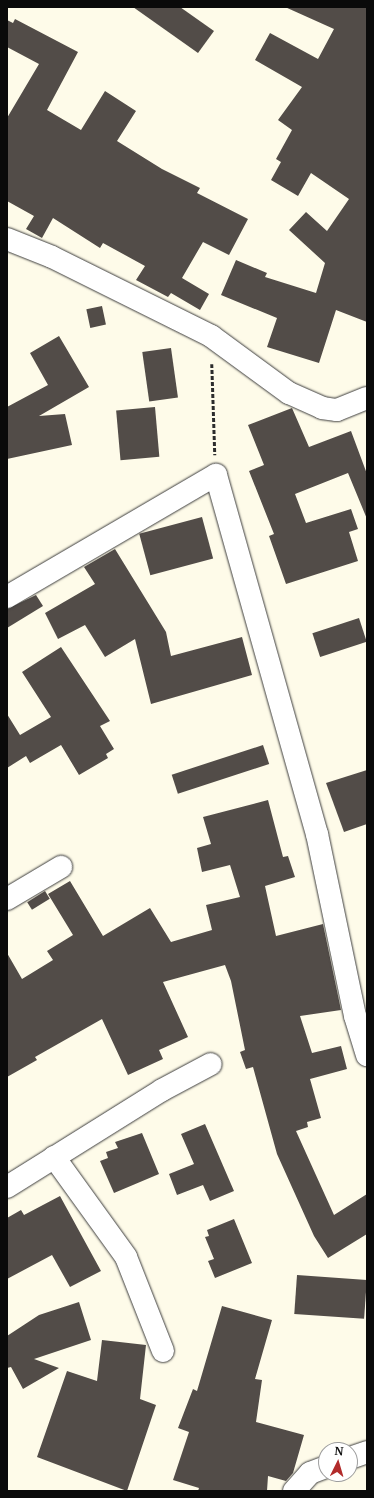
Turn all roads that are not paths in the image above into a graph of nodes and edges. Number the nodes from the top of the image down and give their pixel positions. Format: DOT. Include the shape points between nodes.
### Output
graph roads {
  1 [pos="7,239"];
  2 [pos="367,398"];
  3 [pos="7,597"];
  4 [pos="61,867"];
  5 [pos="7,899"];
  6 [pos="367,1054"];
  7 [pos="211,1064"];
  8 [pos="54,1157"];
  9 [pos="7,1187"];
  10 [pos="163,1351"];
  11 [pos="318,1470"];
  12 [pos="294,1491"];
  1 -- 2 [label="street" via="52,257 211,336 289,393 322,408 337,410"];
  3 -- 6 [label="street" via="216,475 317,834 355,1016"];
  4 -- 5 [label="street"];
  7 -- 8 [label="street" via="162,1090"];
  8 -- 9 [label="street"];
  8 -- 10 [label="street" via="126,1257"];
  11 -- 12 [label="street" via="310,1472"];
}
